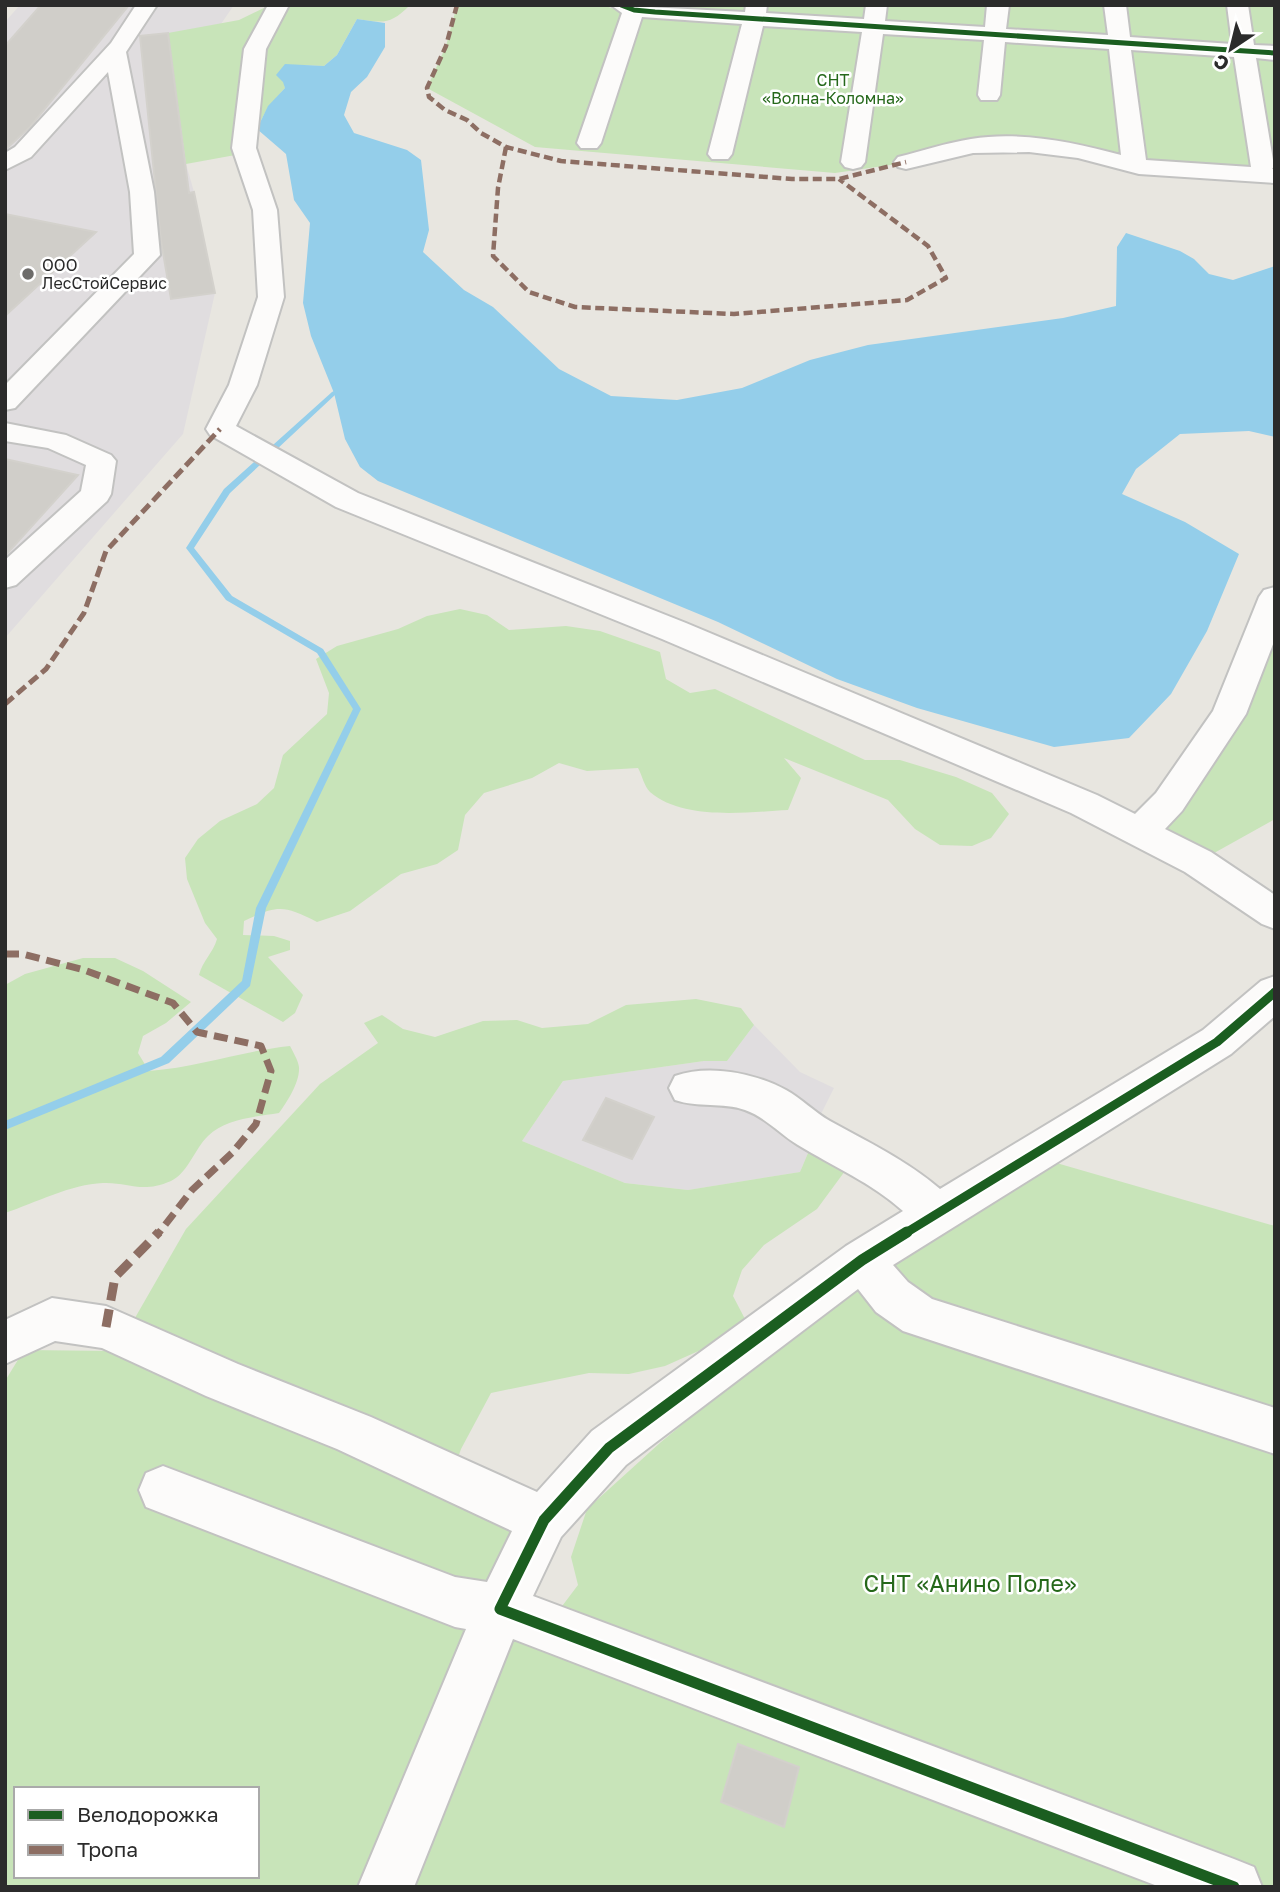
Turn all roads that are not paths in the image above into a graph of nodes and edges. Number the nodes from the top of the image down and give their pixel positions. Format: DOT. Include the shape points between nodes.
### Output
graph roads {
  1 [pos="147,5"];
  2 [pos="279,5"];
  3 [pos="998,5"];
  4 [pos="1115,5"];
  5 [pos="1237,5"];
  6 [pos="627,8"];
  7 [pos="755,12"];
  8 [pos="875,16"];
  9 [pos="997,34"];
  10 [pos="1118,42"];
  11 [pos="115,51"];
  12 [pos="1244,51"];
  13 [pos="1275,53"];
  14 [pos="989,95"];
  15 [pos="589,144"];
  16 [pos="720,154"];
  17 [pos="853,162"];
  18 [pos="906,162"];
  19 [pos="5,163"];
  20 [pos="1139,167"];
  21 [pos="1268,171"];
  22 [pos="5,402"];
  23 [pos="5,432"];
  24 [pos="5,578"];
  25 [pos="1275,597"];
  26 [pos="1140,831"];
  27 [pos="1275,914"];
  28 [pos="1275,992"];
  29 [pos="690,1088"];
  30 [pos="937,1214"];
  31 [pos="862,1260"];
  32 [pos="5,1343"];
  33 [pos="1275,1431"];
  34 [pos="163,1490"];
  35 [pos="544,1520"];
  36 [pos="500,1609"];
  37 [pos="386,1887"];
  38 [pos="1234,1887"];
  1 -- 11 [label="street"];
  2 -- 26 [label="street" via="256,49 244,148 265,210 271,297 243,385 220,429 348,500 687,636"];
  3 -- 9 [label="street"];
  4 -- 10 [label="street"];
  5 -- 12 [label="street"];
  6 -- 7 [label="street"];
  6 -- 15 [label="street"];
  7 -- 8 [label="street"];
  7 -- 16 [label="street"];
  8 -- 9 [label="street"];
  8 -- 17 [label="street"];
  9 -- 10 [label="street"];
  9 -- 14 [label="street"];
  10 -- 12 [label="street"];
  10 -- 20 [label="street" via="1133,159"];
  11 -- 19 [label="street" via="23,152"];
  11 -- 22 [label="street" via="142,192 147,255"];
  12 -- 13 [label="street"];
  12 -- 21 [label="street"];
  18 -- 20 [label="street" via="973,146 1029,145 1079,151"];
  20 -- 21 [label="street"];
  23 -- 24 [label="street" via="56,441 101,461 96,494"];
  25 -- 26 [label="street" via="1229,713 1169,802"];
  26 -- 27 [label="street" via="1198,862"];
  28 -- 30 [label="street" via="1217,1042"];
  29 -- 30 [label="street" via="742,1091 771,1102 812,1132 904,1185"];
  30 -- 31 [label="street"];
  31 -- 33 [label="street" via="892,1297 919,1316"];
  31 -- 35 [label="street" via="608,1448"];
  32 -- 35 [label="street" via="52,1319 106,1327"];
  34 -- 36 [label="street" via="455,1602"];
  35 -- 36 [label="street"];
  36 -- 37 [label="street"];
  36 -- 38 [label="street"];
}
